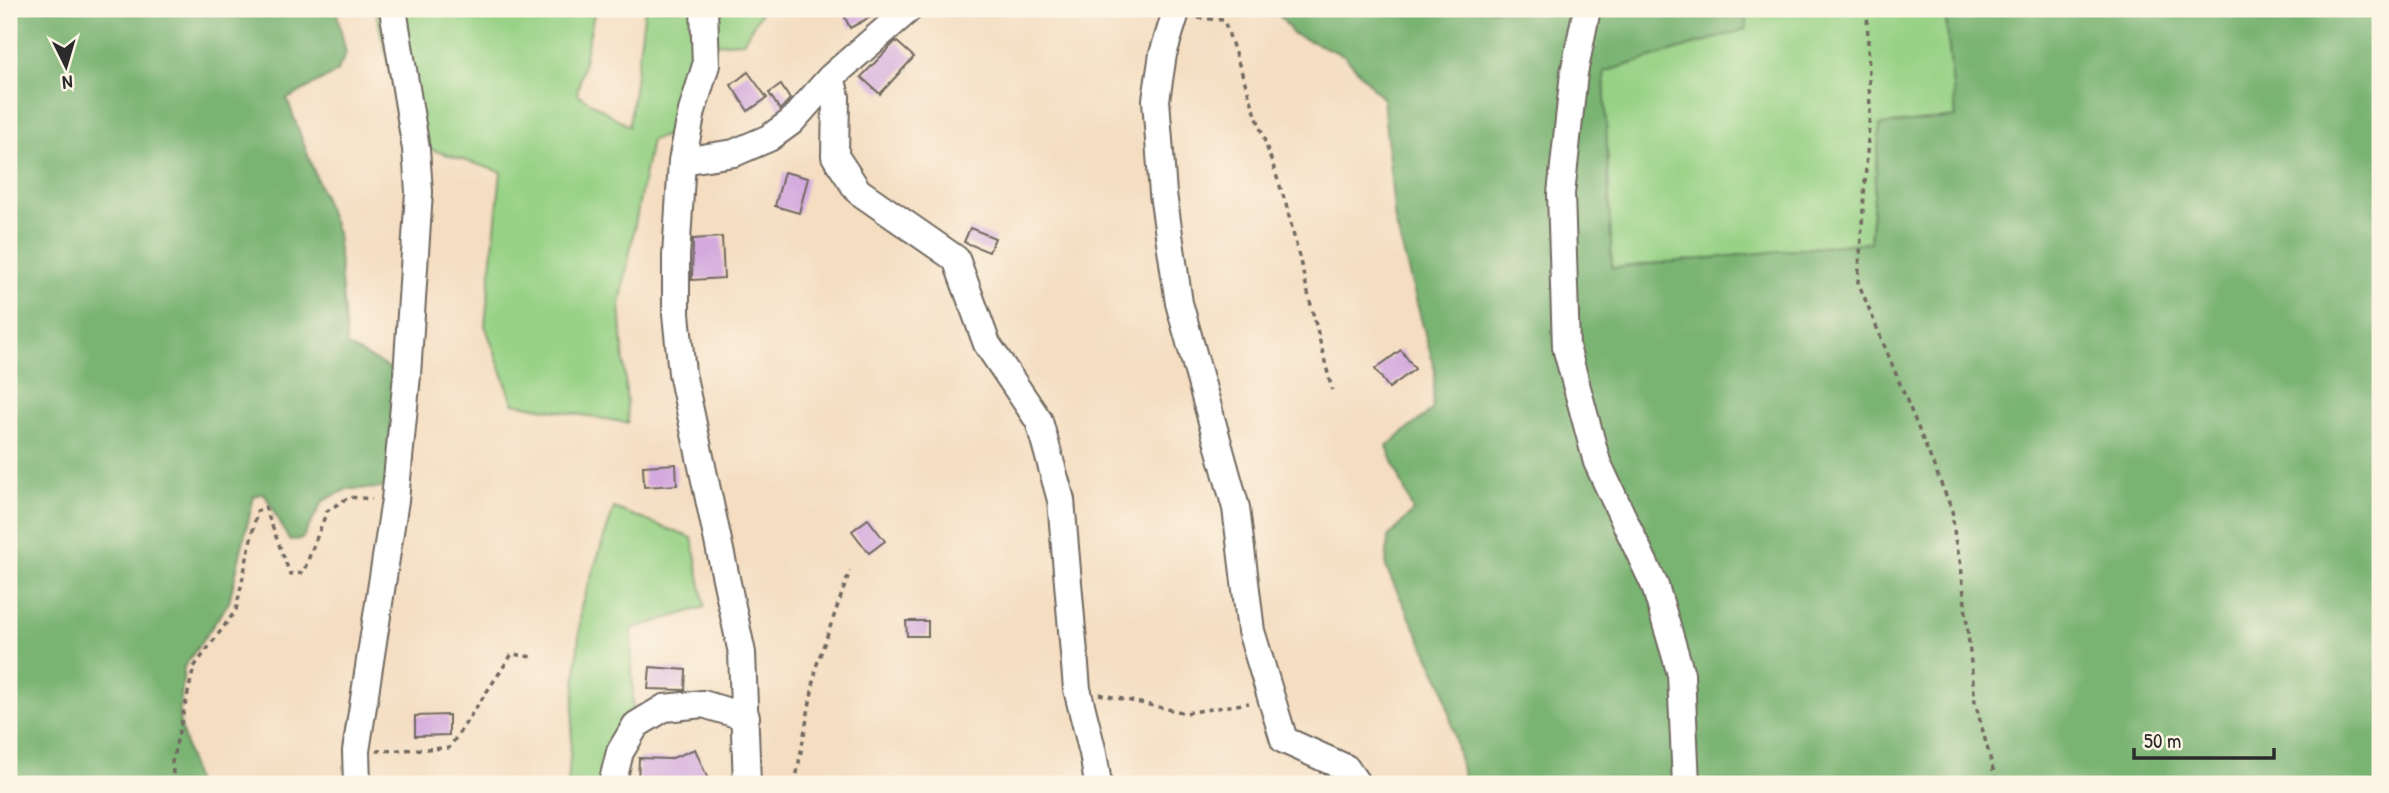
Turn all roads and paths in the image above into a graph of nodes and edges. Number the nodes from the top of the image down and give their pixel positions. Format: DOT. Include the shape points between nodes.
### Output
graph roads {
  1 [pos="393,9"];
  2 [pos="704,9"];
  3 [pos="909,9"];
  4 [pos="1587,9"];
  5 [pos="1867,9"];
  6 [pos="1176,13"];
  7 [pos="831,77"];
  8 [pos="682,161"];
  9 [pos="1332,390"];
  10 [pos="396,500"];
  11 [pos="850,571"];
  12 [pos="532,657"];
  13 [pos="1077,689"];
  14 [pos="1272,699"];
  15 [pos="746,717"];
  16 [pos="356,751"];
  17 [pos="174,784"];
  18 [pos="357,784"];
  19 [pos="612,784"];
  20 [pos="747,784"];
  21 [pos="795,784"];
  22 [pos="1098,784"];
  23 [pos="1357,784"];
  24 [pos="1686,784"];
  25 [pos="1997,784"];
  1 -- 10 [label="street" via="419,192"];
  2 -- 8 [label="street" via="706,65"];
  3 -- 7 [label="street"];
  4 -- 24 [label="street" via="1574,73 1561,194 1566,347 1597,462 1655,586 1681,674"];
  5 -- 25 [label="path" via="1870,111 1858,282 1952,510 1975,702"];
  6 -- 9 [label="path" via="1224,19 1286,204"];
  6 -- 14 [label="street" via="1156,100 1163,194 1179,303 1236,508 1251,631"];
  7 -- 8 [label="street" via="791,122 769,138 734,153"];
  7 -- 13 [label="street" via="836,97 835,156 858,191 956,259 987,344 1039,421 1061,500"];
  8 -- 15 [label="street" via="676,314 682,373 742,653"];
  10 -- 16 [label="street"];
  10 -- 17 [label="path" via="349,497 327,511 303,573 290,574 265,507 257,511 236,610 194,667 172,762"];
  11 -- 21 [label="path" via="817,664"];
  12 -- 16 [label="path" via="512,654 449,748"];
  13 -- 14 [label="path" via="1186,713"];
  13 -- 22 [label="street"];
  14 -- 23 [label="street" via="1284,740 1346,768"];
  15 -- 19 [label="street" via="703,704 664,708 636,725 620,752"];
  15 -- 20 [label="street"];
  16 -- 18 [label="street"];
}
